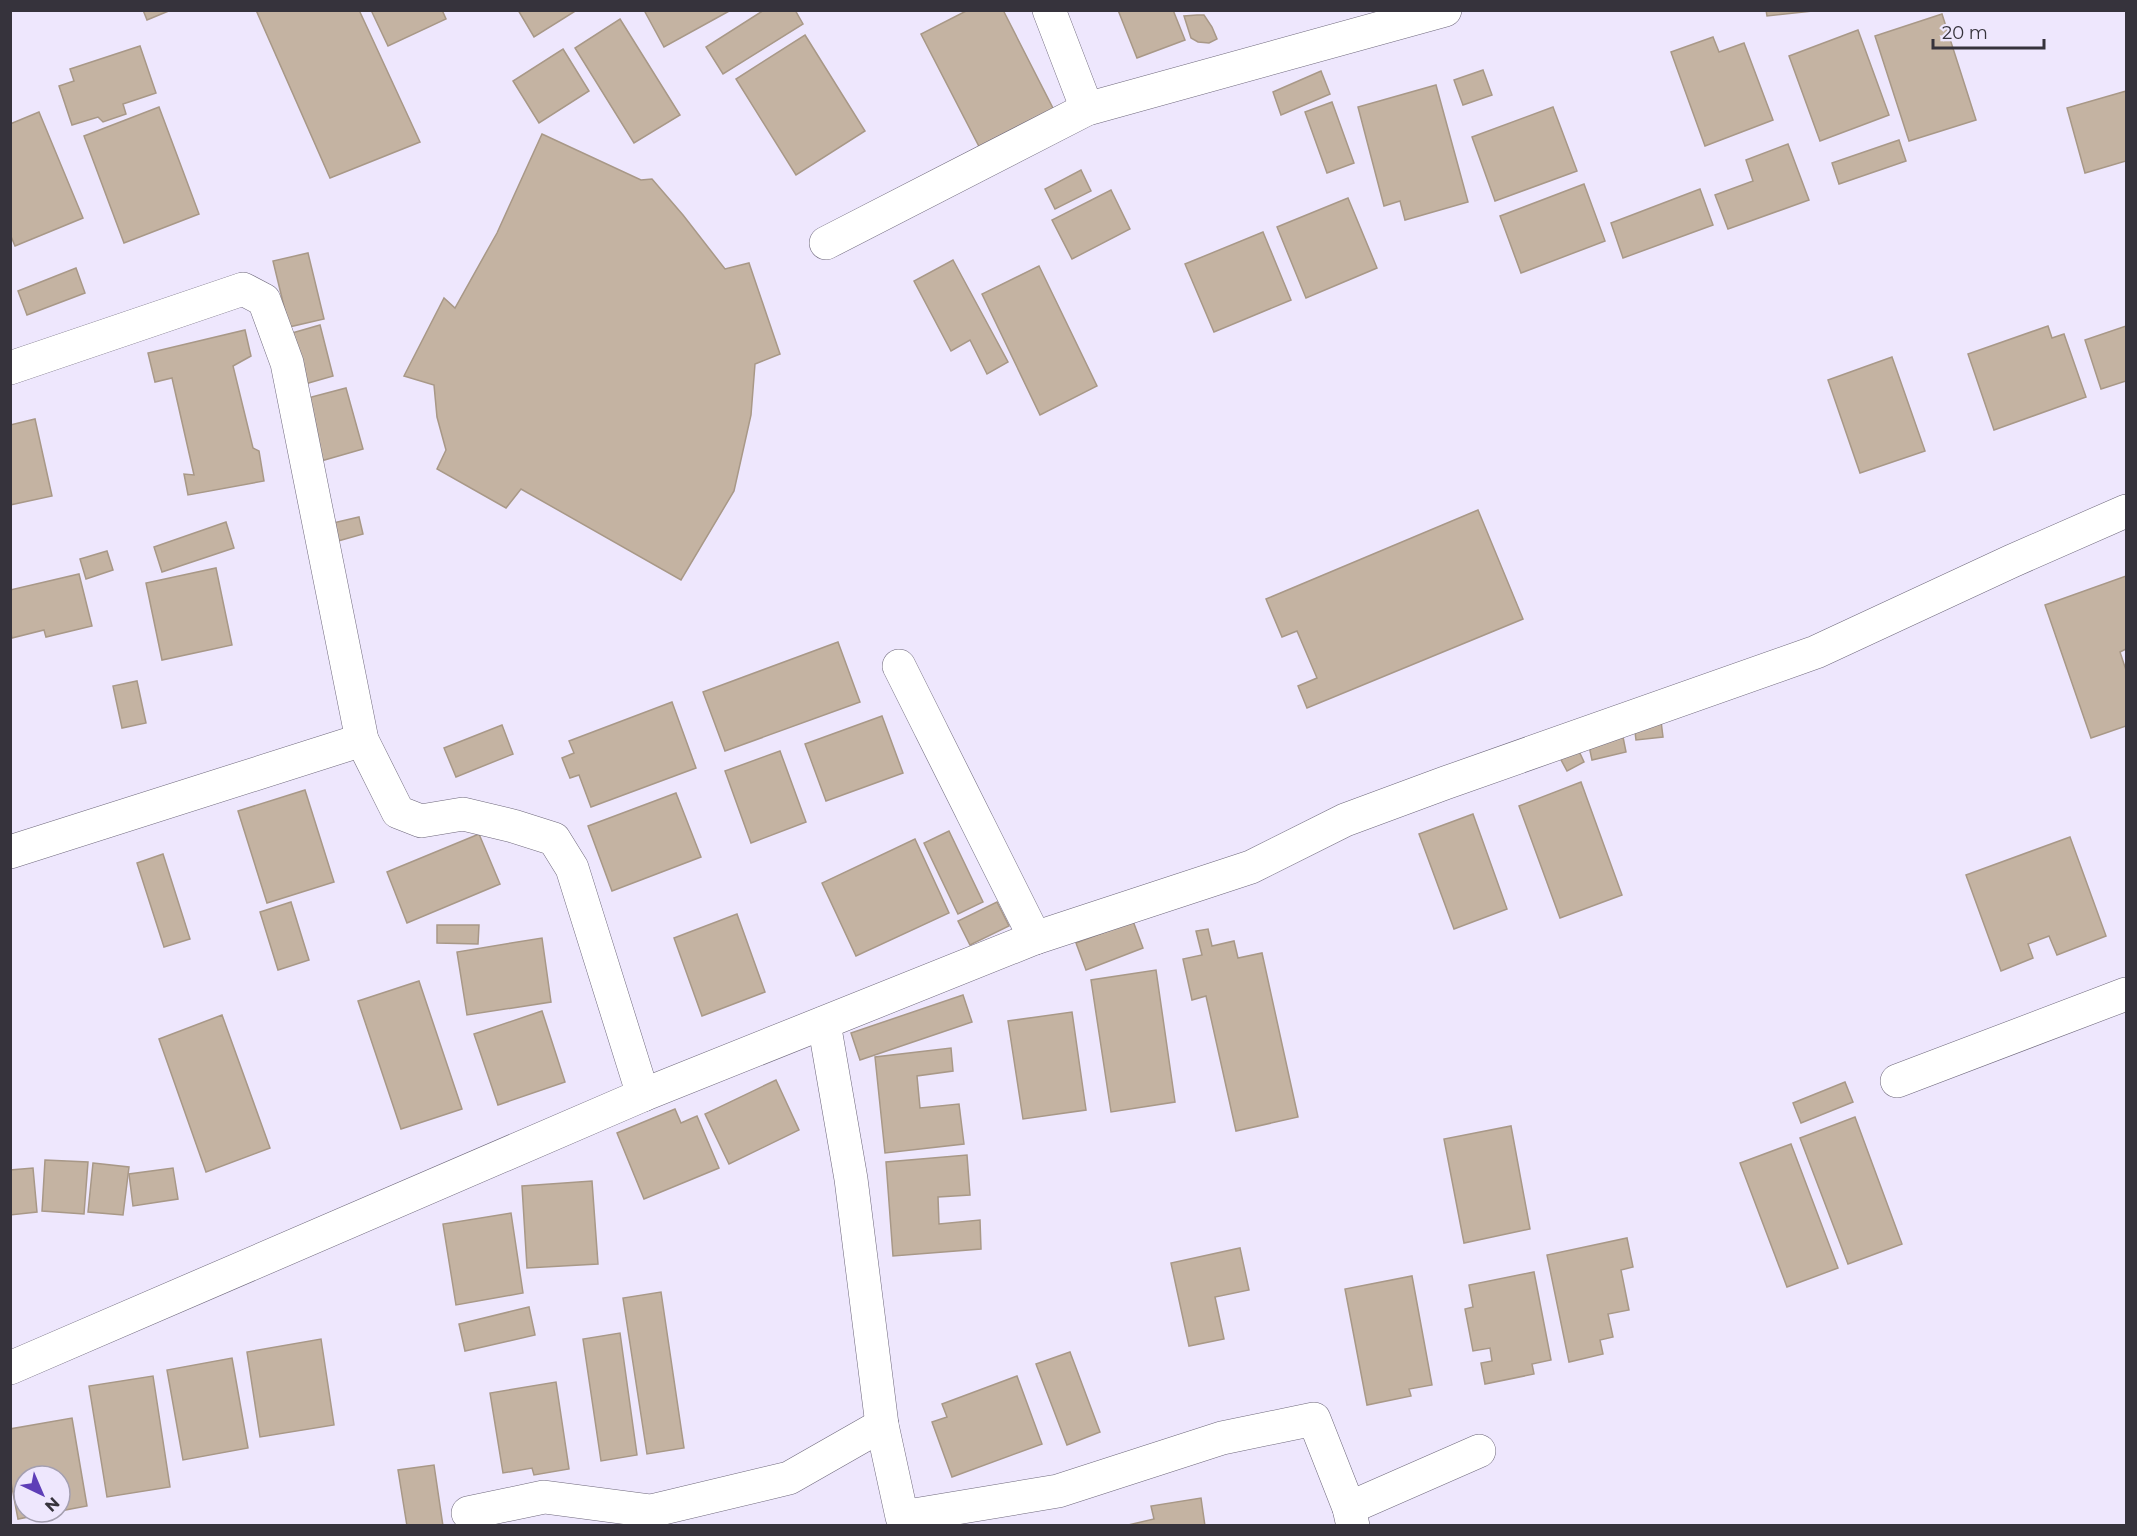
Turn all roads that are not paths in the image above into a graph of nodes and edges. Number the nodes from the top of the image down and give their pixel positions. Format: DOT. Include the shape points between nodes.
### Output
graph roads {
  1 [pos="1049,10"];
  2 [pos="1445,10"];
  3 [pos="1087,109"];
  4 [pos="826,243"];
  5 [pos="10,368"];
  6 [pos="2127,511"];
  7 [pos="898,666"];
  8 [pos="362,740"];
  9 [pos="10,852"];
  10 [pos="1035,938"];
  11 [pos="2127,994"];
  12 [pos="824,1023"];
  13 [pos="1897,1081"];
  14 [pos="643,1095"];
  15 [pos="10,1368"];
  16 [pos="882,1425"];
  17 [pos="1479,1451"];
  18 [pos="468,1513"];
  19 [pos="1351,1517"];
  20 [pos="901,1521"];
  1 -- 3 [label="street"];
  2 -- 3 [label="street"];
  3 -- 4 [label="street"];
  5 -- 8 [label="street" via="243,289 264,300 287,363"];
  6 -- 10 [label="street" via="1816,652 1345,820 1251,867"];
  7 -- 10 [label="street"];
  8 -- 9 [label="street"];
  8 -- 14 [label="street" via="398,812 421,821 463,814 554,839 572,868"];
  10 -- 12 [label="street"];
  11 -- 13 [label="street"];
  12 -- 14 [label="street"];
  12 -- 16 [label="street" via="851,1179"];
  14 -- 15 [label="street"];
  16 -- 18 [label="street" via="789,1478 651,1511 544,1497"];
  16 -- 20 [label="street"];
  17 -- 19 [label="street"];
  19 -- 20 [label="street" via="1314,1419 1222,1438 1058,1491"];
}
